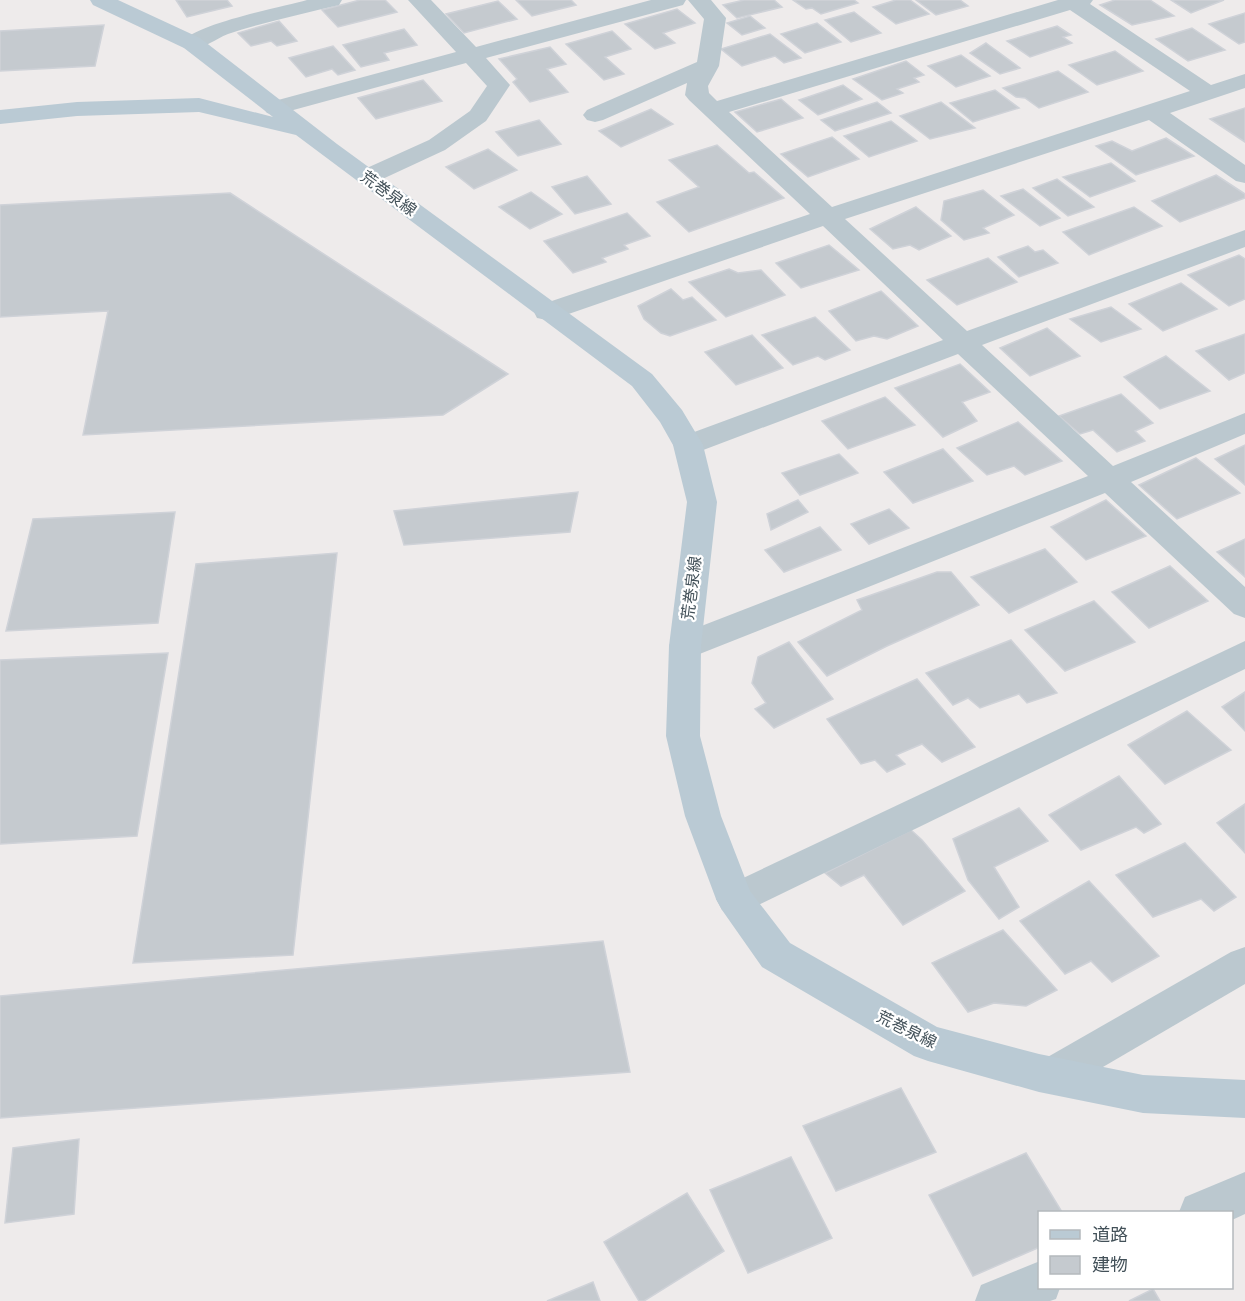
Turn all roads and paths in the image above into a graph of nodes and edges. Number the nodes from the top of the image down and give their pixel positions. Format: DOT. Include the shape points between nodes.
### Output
graph roads {
  1 [pos="101,0"];
  2 [pos="331,0"];
  3 [pos="419,0"];
  4 [pos="675,0"];
  5 [pos="699,0"];
  6 [pos="1075,1"];
  7 [pos="192,43"];
  8 [pos="472,55"];
  9 [pos="708,66"];
  10 [pos="1245,81"];
  11 [pos="1208,93"];
  12 [pos="275,108"];
  13 [pos="713,110"];
  14 [pos="1152,111"];
  15 [pos="595,115"];
  16 [pos="0,117"];
  17 [pos="307,132"];
  18 [pos="1245,176"];
  19 [pos="367,177"];
  20 [pos="828,216"];
  21 [pos="1245,238"];
  22 [pos="547,312"];
  23 [pos="964,342"];
  24 [pos="1245,423"];
  25 [pos="688,445"];
  26 [pos="1110,479"];
  27 [pos="1245,606"];
  28 [pos="684,646"];
  29 [pos="1245,654"];
  30 [pos="735,899"];
  31 [pos="1245,964"];
  32 [pos="1053,1075"];
  33 [pos="1245,1099"];
  34 [pos="1245,1193"];
  35 [pos="1202,1211"];
  36 [pos="1038,1284"];
  37 [pos="998,1301"];
  1 -- 7 [label="street, 荒巻泉線"];
  2 -- 7 [label="street" via="220,30"];
  3 -- 8 [label="street"];
  4 -- 8 [label="street"];
  5 -- 9 [label="street" via="715,18"];
  6 -- 11 [label="street"];
  6 -- 13 [label="street"];
  7 -- 12 [label="street, 荒巻泉線"];
  8 -- 12 [label="street"];
  8 -- 19 [label="street" via="499,85 478,116 437,145"];
  9 -- 13 [label="street" via="697,95"];
  9 -- 15 [label="street"];
  10 -- 11 [label="street"];
  11 -- 14 [label="street"];
  12 -- 17 [label="street, 荒巻泉線"];
  13 -- 20 [label="street"];
  14 -- 18 [label="street"];
  14 -- 20 [label="street"];
  16 -- 17 [label="street" via="77,109 199,105"];
  17 -- 19 [label="street, 荒巻泉線"];
  19 -- 22 [label="street, 荒巻泉線"];
  20 -- 22 [label="street"];
  20 -- 23 [label="street"];
  21 -- 23 [label="street"];
  22 -- 25 [label="street, 荒巻泉線" via="642,380 672,417"];
  23 -- 25 [label="street"];
  23 -- 26 [label="street"];
  24 -- 26 [label="street"];
  25 -- 28 [label="street, 荒巻泉線" via="702,502"];
  26 -- 27 [label="street"];
  26 -- 28 [label="street"];
  28 -- 30 [label="street, 荒巻泉線" via="683,736 704,816"];
  29 -- 30 [label="street"];
  30 -- 32 [label="street, 荒巻泉線" via="776,955 928,1043"];
  31 -- 32 [label="street"];
  32 -- 33 [label="street, 荒巻泉線" via="1143,1094"];
  34 -- 35 [label="street"];
  36 -- 37 [label="street"];
}
